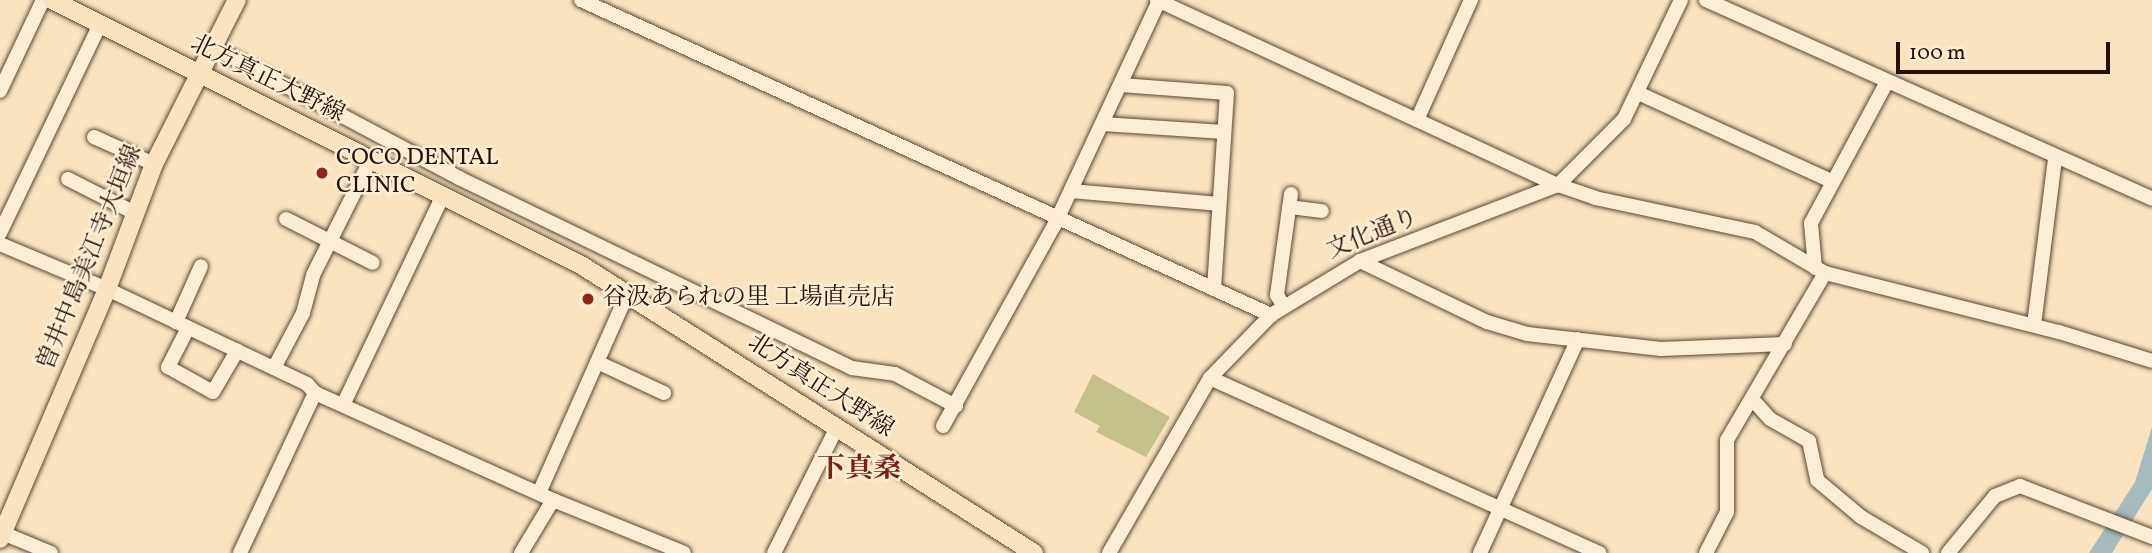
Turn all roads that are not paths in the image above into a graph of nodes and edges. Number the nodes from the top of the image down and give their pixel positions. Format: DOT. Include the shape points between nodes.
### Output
graph roads {
  1 [pos="43,0"];
  2 [pos="52,0"];
  3 [pos="237,0"];
  4 [pos="582,0"];
  5 [pos="1158,0"];
  6 [pos="1471,0"];
  7 [pos="1681,0"];
  8 [pos="1706,0"];
  9 [pos="100,24"];
  10 [pos="211,46"];
  11 [pos="198,74"];
  12 [pos="1886,82"];
  13 [pos="1121,85"];
  14 [pos="0,92"];
  15 [pos="1638,93"];
  16 [pos="1417,120"];
  17 [pos="1103,124"];
  18 [pos="1224,132"];
  19 [pos="94,137"];
  20 [pos="2054,158"];
  21 [pos="371,159"];
  22 [pos="154,164"];
  23 [pos="68,179"];
  24 [pos="1833,182"];
  25 [pos="1558,185"];
  26 [pos="1071,191"];
  27 [pos="443,195"];
  28 [pos="2152,199"];
  29 [pos="1219,204"];
  30 [pos="1322,211"];
  31 [pos="135,213"];
  32 [pos="1058,217"];
  33 [pos="286,219"];
  34 [pos="0,233"];
  35 [pos="330,241"];
  36 [pos="0,244"];
  37 [pos="1360,261"];
  38 [pos="373,263"];
  39 [pos="201,267"];
  40 [pos="1820,271"];
  41 [pos="1214,288"];
  42 [pos="107,289"];
  43 [pos="627,294"];
  44 [pos="1283,305"];
  45 [pos="1271,315"];
  46 [pos="182,325"];
  47 [pos="2034,325"];
  48 [pos="1577,339"];
  49 [pos="1785,344"];
  50 [pos="237,351"];
  51 [pos="2152,361"];
  52 [pos="597,362"];
  53 [pos="274,368"];
  54 [pos="1210,378"];
  55 [pos="315,393"];
  56 [pos="664,393"];
  57 [pos="1753,400"];
  58 [pos="343,405"];
  59 [pos="956,406"];
  60 [pos="943,426"];
  61 [pos="837,427"];
  62 [pos="539,493"];
  63 [pos="552,500"];
  64 [pos="1500,508"];
  65 [pos="1,535"];
  66 [pos="2152,537"];
  67 [pos="51,553"];
  68 [pos="240,553"];
  69 [pos="521,553"];
  70 [pos="684,553"];
  71 [pos="774,553"];
  72 [pos="1034,553"];
  73 [pos="1109,553"];
  74 [pos="1480,553"];
  75 [pos="1600,553"];
  76 [pos="1706,553"];
  77 [pos="1922,553"];
  78 [pos="1948,553"];
  1 -- 14 [label="street"];
  2 -- 9 [label="main road, 北方真正大野線"];
  3 -- 10 [label="main road, 曽井中島美江寺大垣線"];
  4 -- 32 [label="street"];
  5 -- 13 [label="street"];
  5 -- 16 [label="street"];
  6 -- 16 [label="street"];
  7 -- 15 [label="street, 文化通り"];
  8 -- 12 [label="street"];
  9 -- 11 [label="main road, 北方真正大野線"];
  9 -- 34 [label="street"];
  10 -- 11 [label="main road, 曽井中島美江寺大垣線"];
  10 -- 59 [label="street" via="508,202 852,368 895,374"];
  11 -- 21 [label="main road, 北方真正大野線"];
  11 -- 22 [label="main road, 曽井中島美江寺大垣線"];
  12 -- 20 [label="street"];
  12 -- 24 [label="street"];
  13 -- 17 [label="street"];
  13 -- 18 [label="street" via="1227,93"];
  15 -- 24 [label="street"];
  15 -- 25 [label="street, 文化通り" via="1624,119"];
  16 -- 25 [label="street"];
  17 -- 18 [label="street"];
  17 -- 26 [label="street"];
  18 -- 29 [label="street"];
  19 -- 22 [label="street"];
  20 -- 28 [label="street"];
  20 -- 47 [label="street"];
  21 -- 27 [label="main road, 北方真正大野線"];
  21 -- 35 [label="street"];
  22 -- 31 [label="main road, 曽井中島美江寺大垣線"];
  23 -- 31 [label="street"];
  24 -- 40 [label="street" via="1811,223"];
  25 -- 37 [label="street, 文化通り"];
  25 -- 40 [label="street" via="1595,198 1755,232"];
  26 -- 29 [label="street"];
  26 -- 32 [label="street"];
  27 -- 43 [label="main road, 北方真正大野線"];
  27 -- 58 [label="street"];
  29 -- 41 [label="street"];
  30 -- 44 [label="street" via="1290,200 1277,295"];
  31 -- 42 [label="main road, 曽井中島美江寺大垣線"];
  32 -- 41 [label="street"];
  32 -- 59 [label="street"];
  33 -- 35 [label="street"];
  35 -- 38 [label="street"];
  35 -- 53 [label="street" via="313,275 303,313"];
  36 -- 42 [label="street"];
  37 -- 44 [label="street, 文化通り"];
  37 -- 48 [label="street" via="1487,322 1527,334"];
  39 -- 46 [label="street"];
  40 -- 47 [label="street"];
  40 -- 49 [label="street"];
  41 -- 45 [label="street"];
  42 -- 46 [label="street"];
  42 -- 65 [label="main road, 曽井中島美江寺大垣線"];
  43 -- 52 [label="street"];
  43 -- 61 [label="main road, 北方真正大野線"];
  44 -- 45 [label="street, 文化通り"];
  45 -- 54 [label="street, 文化通り"];
  46 -- 50 [label="street"];
  46 -- 50 [label="street" via="168,367 213,392"];
  47 -- 51 [label="street"];
  48 -- 49 [label="street" via="1661,349"];
  48 -- 64 [label="street"];
  49 -- 57 [label="street"];
  50 -- 53 [label="street"];
  52 -- 56 [label="street"];
  52 -- 62 [label="street"];
  53 -- 55 [label="street"];
  54 -- 64 [label="street"];
  54 -- 73 [label="street, 文化通り"];
  55 -- 58 [label="street"];
  55 -- 68 [label="street"];
  57 -- 76 [label="street" via="1727,440 1727,512"];
  57 -- 77 [label="street" via="1770,419 1809,441 1817,480 1861,517"];
  58 -- 62 [label="street"];
  59 -- 60 [label="street"];
  61 -- 71 [label="street"];
  61 -- 72 [label="main road, 北方真正大野線"];
  62 -- 63 [label="street"];
  63 -- 69 [label="street"];
  63 -- 70 [label="street"];
  64 -- 74 [label="street"];
  64 -- 75 [label="street"];
  65 -- 67 [label="street"];
  66 -- 78 [label="street" via="2020,486 1995,496"];
}
